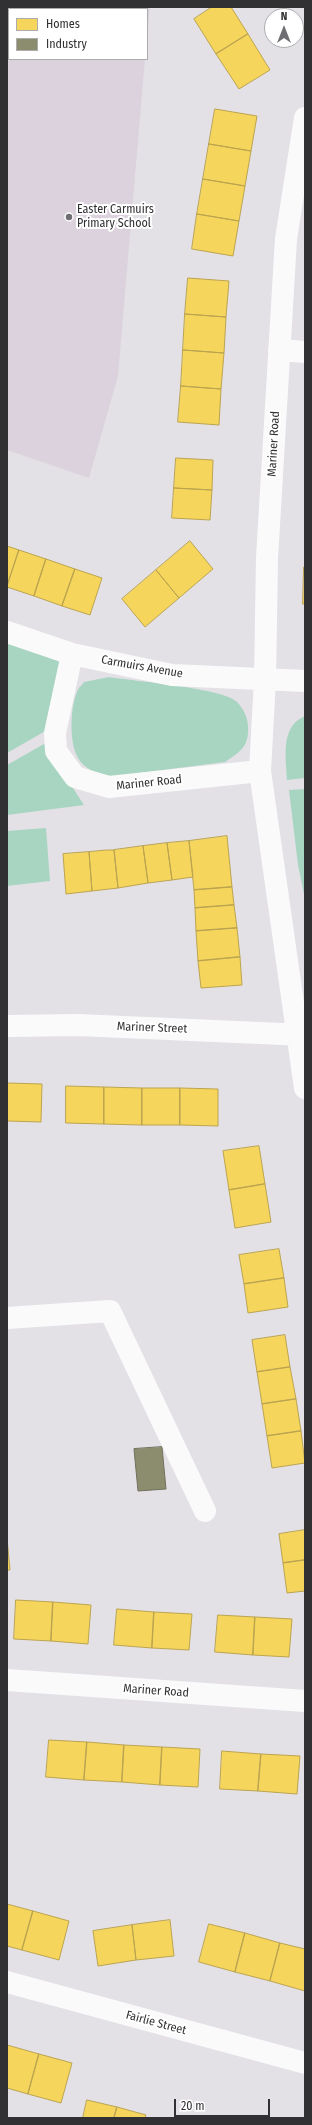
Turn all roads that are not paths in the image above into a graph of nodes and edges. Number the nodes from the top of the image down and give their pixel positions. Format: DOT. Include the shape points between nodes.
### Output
graph roads {
  1 [pos="305,118"];
  2 [pos="279,350"];
  3 [pos="305,352"];
  4 [pos="7,632"];
  5 [pos="72,654"];
  6 [pos="265,679"];
  7 [pos="305,681"];
  8 [pos="260,771"];
  9 [pos="7,1026"];
  10 [pos="301,1034"];
  11 [pos="305,1088"];
  12 [pos="7,1318"];
  13 [pos="205,1511"];
  14 [pos="7,1680"];
  15 [pos="305,1701"];
  16 [pos="7,1982"];
  17 [pos="305,2063"];
  1 -- 2 [label="street, Mariner Road" via="286,239"];
  2 -- 3 [label="street"];
  2 -- 6 [label="street, Mariner Road" via="268,558"];
  4 -- 5 [label="street, Carmuirs Avenue"];
  5 -- 6 [label="street, Carmuirs Avenue" via="172,675"];
  5 -- 8 [label="street, Mariner Road" via="55,733 56,751 75,777 109,787"];
  6 -- 7 [label="street, Carmuirs Avenue"];
  6 -- 8 [label="street, Mariner Road"];
  8 -- 10 [label="street, Mariner Road"];
  9 -- 10 [label="street, Mariner Street" via="78,1025"];
  10 -- 11 [label="street, Mariner Road"];
  12 -- 13 [label="street" via="110,1311"];
  14 -- 15 [label="street, Mariner Road"];
  16 -- 17 [label="street, Fairlie Street"];
}
